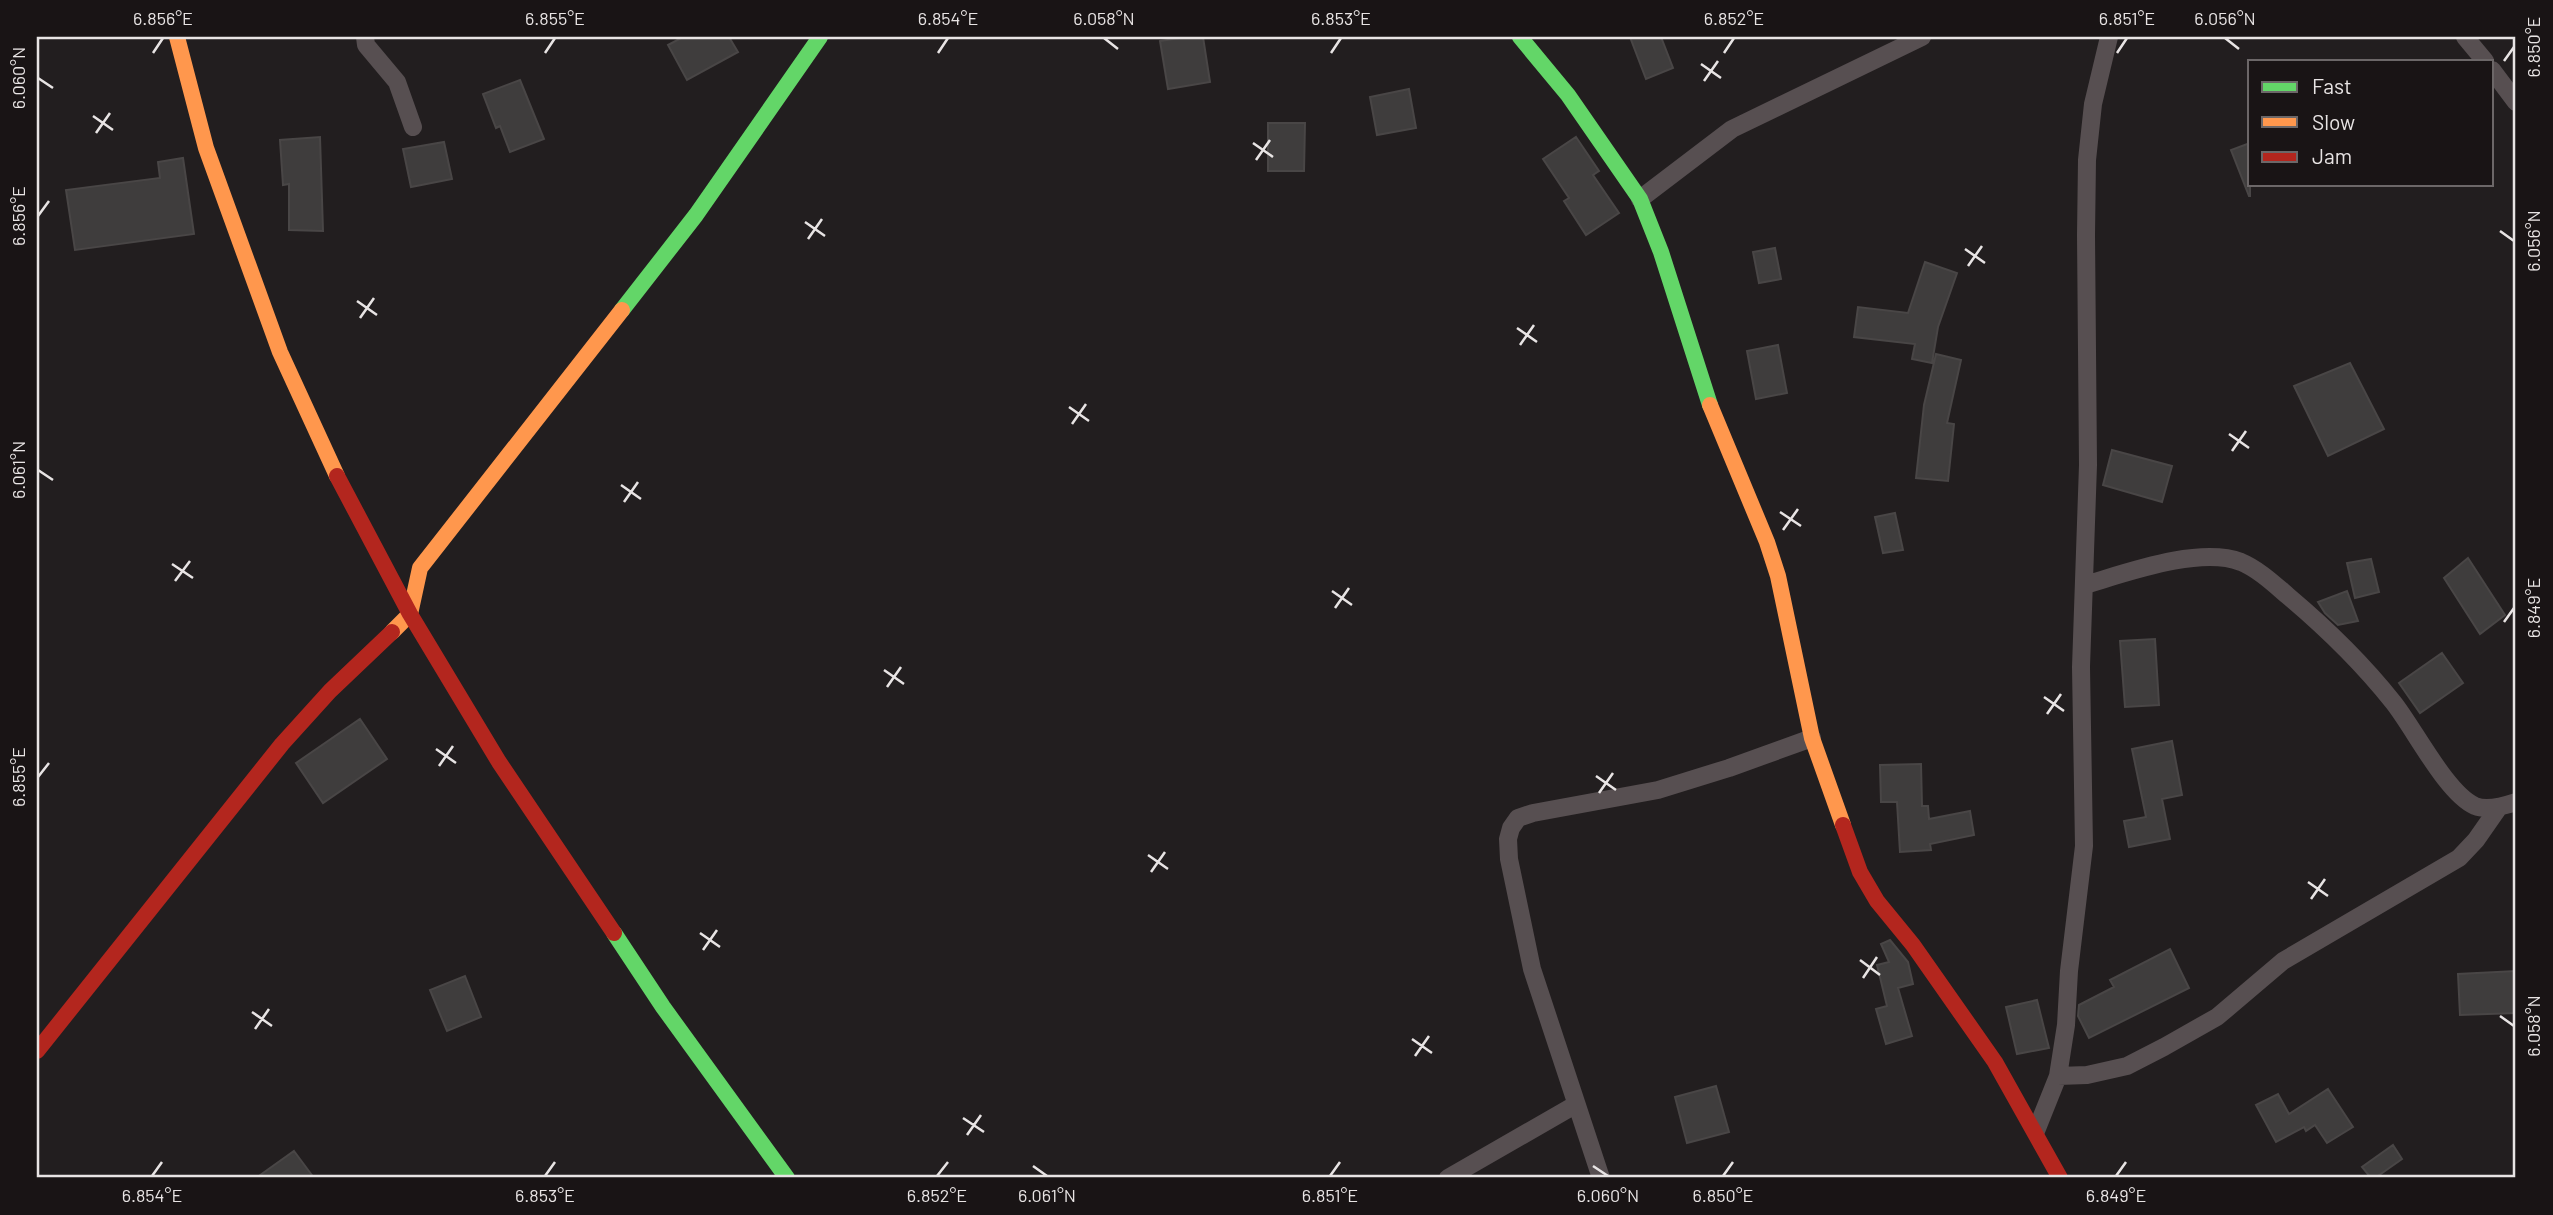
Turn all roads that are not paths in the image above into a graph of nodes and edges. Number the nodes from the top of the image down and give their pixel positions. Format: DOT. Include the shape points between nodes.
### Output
graph roads {
  1 [pos="177,37"];
  2 [pos="365,37"];
  3 [pos="820,37"];
  4 [pos="1520,37"];
  5 [pos="1922,37"];
  6 [pos="2109,37"];
  7 [pos="2465,37"];
  8 [pos="2484,60"];
  9 [pos="2494,72"];
  10 [pos="2516,102"];
  11 [pos="414,127"];
  12 [pos="1640,200"];
  13 [pos="2085,585"];
  14 [pos="410,614"];
  15 [pos="1812,738"];
  16 [pos="2516,802"];
  17 [pos="2499,807"];
  18 [pos="37,1051"];
  19 [pos="2058,1076"];
  20 [pos="1575,1105"];
  21 [pos="2036,1131"];
  22 [pos="787,1178"];
  23 [pos="1448,1178"];
  24 [pos="1601,1178"];
  25 [pos="2060,1178"];
  1 -- 14 [label="street" via="206,148 280,352 340,483"];
  2 -- 11 [label="street" via="366,46 397,82"];
  3 -- 14 [label="street" via="696,215 420,569"];
  4 -- 12 [label="street" via="1568,95"];
  5 -- 12 [label="street" via="1732,129"];
  6 -- 13 [label="street" via="2093,104 2088,160"];
  7 -- 8 [label="street"];
  9 -- 10 [label="street"];
  12 -- 15 [label="street" via="1704,390 1778,576"];
  13 -- 17 [label="street" via="2191,559 2240,562 2270,580 2325,627 2393,701 2455,790 2476,807"];
  13 -- 19 [label="street" via="2081,667 2084,846"];
  14 -- 18 [label="street" via="282,744"];
  14 -- 22 [label="street" via="499,762 663,1007"];
  15 -- 20 [label="street" via="1658,790 1532,813 1518,818 1511,828 1509,859 1532,970"];
  15 -- 21 [label="street" via="1860,872 1973,1028"];
  16 -- 17 [label="street"];
  17 -- 19 [label="street" via="2459,858 2283,961 2217,1017 2127,1066"];
  19 -- 21 [label="street"];
  20 -- 23 [label="street"];
  20 -- 24 [label="street"];
  21 -- 25 [label="street"];
}
